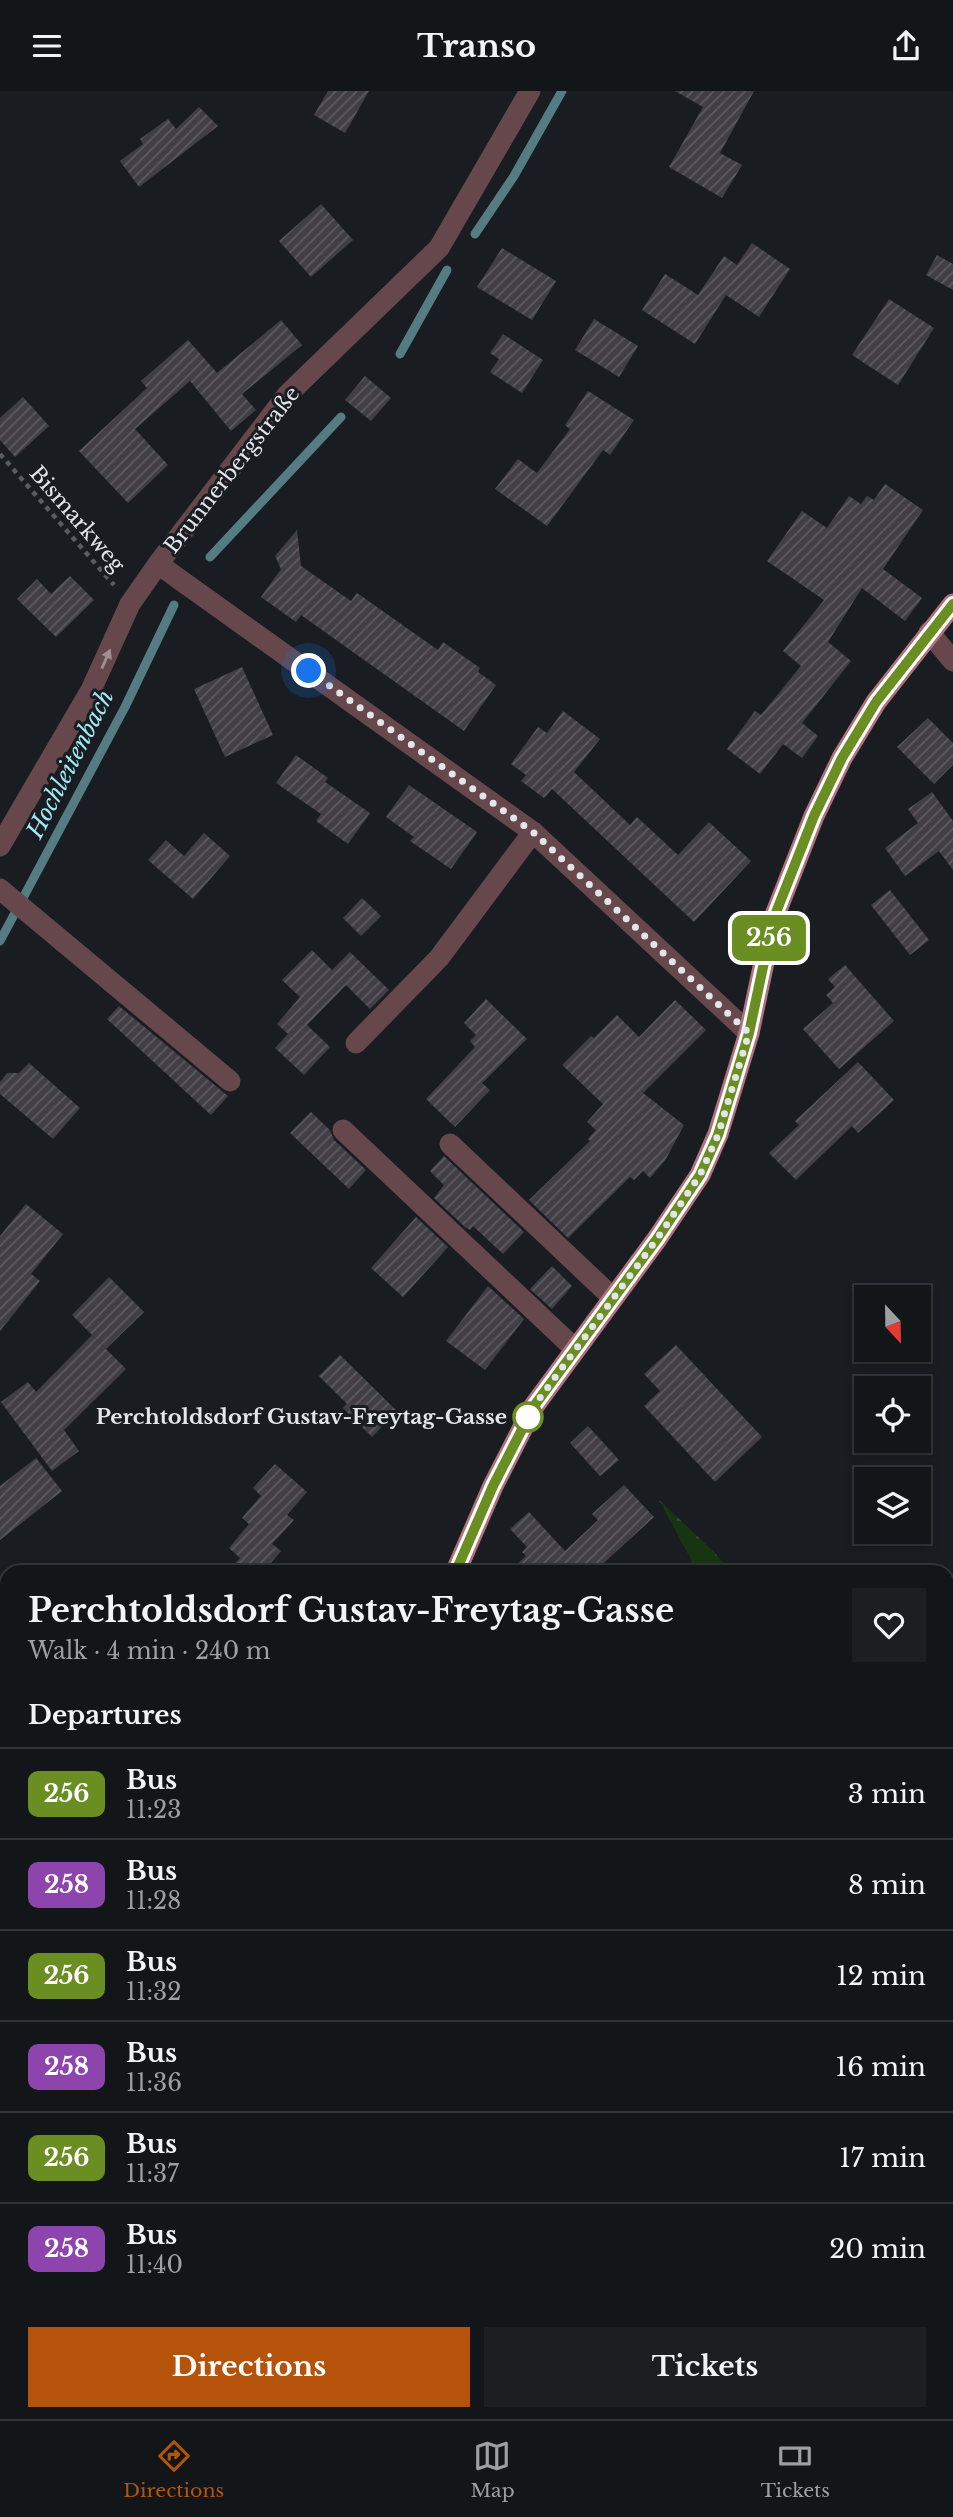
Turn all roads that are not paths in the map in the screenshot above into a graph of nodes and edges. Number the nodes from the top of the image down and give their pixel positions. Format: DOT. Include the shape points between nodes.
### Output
graph roads {
  1 [pos="530,91"];
  2 [pos="158,564"];
  3 [pos="953,604"];
  4 [pos="929,632"];
  5 [pos="953,661"];
  6 [pos="533,832"];
  7 [pos="0,846"];
  8 [pos="4,892"];
  9 [pos="749,1033"];
  10 [pos="356,1043"];
  11 [pos="230,1081"];
  12 [pos="343,1130"];
  13 [pos="450,1144"];
  14 [pos="613,1298"];
  15 [pos="575,1349"];
  16 [pos="459,1565"];
  1 -- 2 [label="street, Brunnerbergstraße" via="439,248 288,394"];
  2 -- 6 [label="street"];
  7 -- 2 [label="street, Brunnerbergstraße, one-way" via="92,690 130,604"];
  3 -- 4 [label="main road"];
  4 -- 5 [label="street"];
  4 -- 9 [label="main road" via="876,702 814,816 773,920"];
  6 -- 9 [label="street"];
  6 -- 10 [label="street" via="439,958"];
  8 -- 11 [label="street"];
  9 -- 14 [label="main road" via="718,1135 700,1175"];
  12 -- 15 [label="street"];
  13 -- 14 [label="street"];
  14 -- 15 [label="main road"];
  15 -- 16 [label="main road" via="515,1440"];
}
